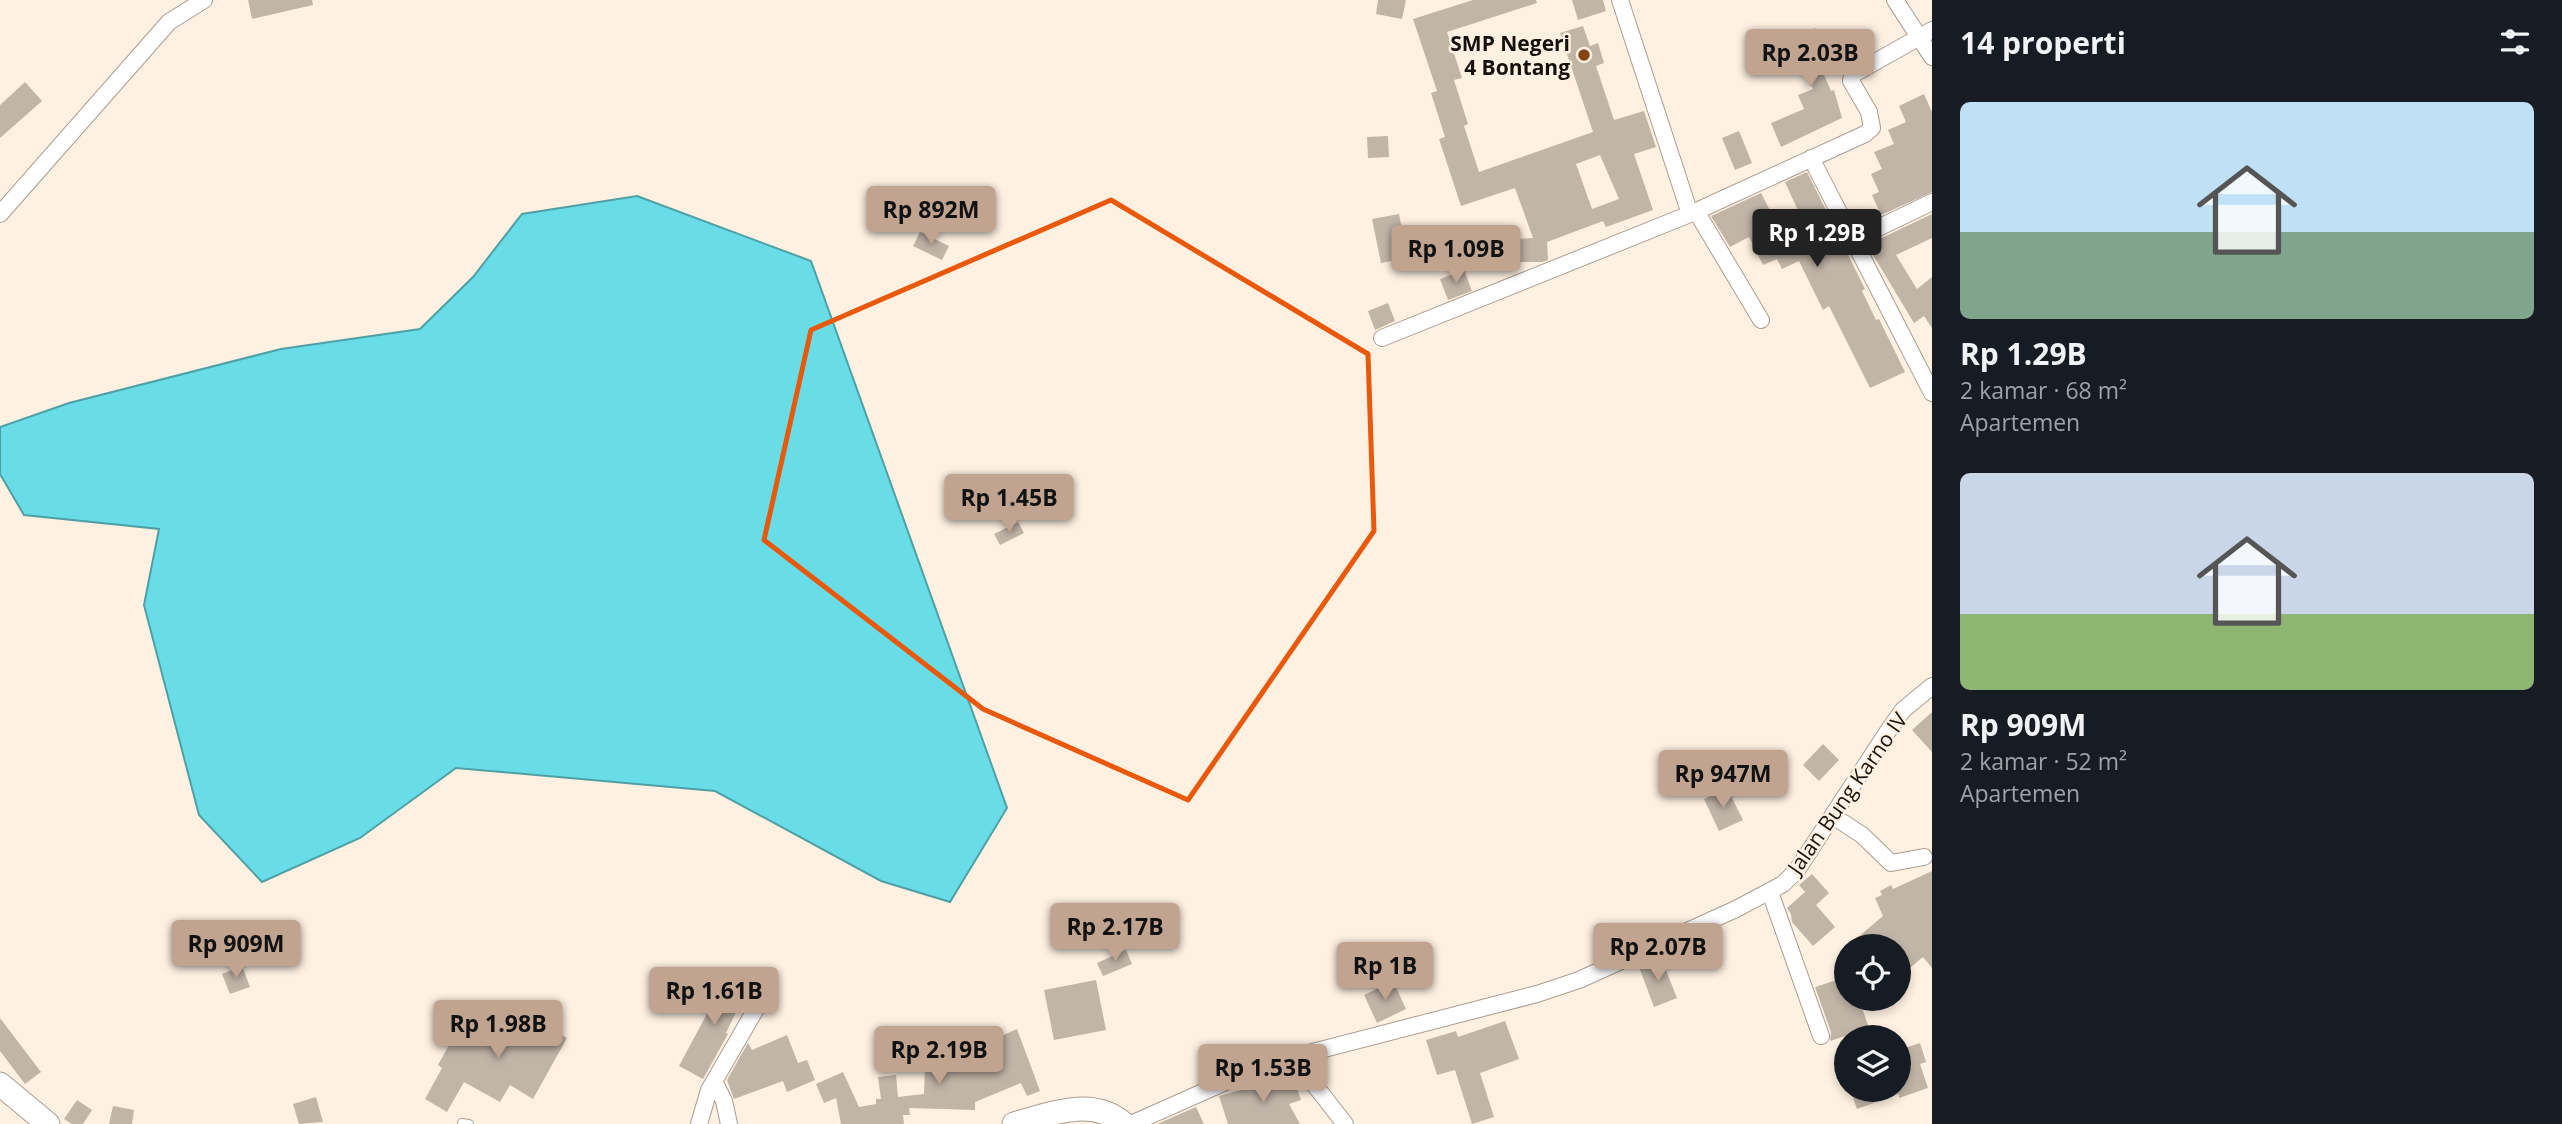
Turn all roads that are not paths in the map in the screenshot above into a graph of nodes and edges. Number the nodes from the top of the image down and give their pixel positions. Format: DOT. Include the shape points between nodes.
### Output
graph roads {
  1 [pos="204,0"];
  2 [pos="1620,0"];
  3 [pos="1895,0"];
  4 [pos="1926,33"];
  5 [pos="1932,57"];
  6 [pos="1811,158"];
  7 [pos="1932,202"];
  8 [pos="1693,212"];
  9 [pos="0,214"];
  10 [pos="1853,240"];
  11 [pos="1761,320"];
  12 [pos="1382,338"];
  13 [pos="1932,393"];
  14 [pos="1932,686"];
  15 [pos="1833,816"];
  16 [pos="1924,857"];
  17 [pos="1770,892"];
  18 [pos="764,995"];
  19 [pos="1821,1036"];
  20 [pos="1292,1056"];
  21 [pos="714,1081"];
  22 [pos="0,1084"];
  23 [pos="48,1124"];
  24 [pos="699,1124"];
  25 [pos="729,1124"];
  26 [pos="1014,1124"];
  27 [pos="1124,1124"];
  28 [pos="1130,1124"];
  29 [pos="1345,1124"];
  1 -- 9 [label="street" via="169,22"];
  2 -- 8 [label="street"];
  3 -- 4 [label="street"];
  4 -- 5 [label="street"];
  4 -- 6 [label="street" via="1852,75 1873,120 1872,128"];
  6 -- 8 [label="street"];
  6 -- 10 [label="street"];
  7 -- 10 [label="street"];
  8 -- 11 [label="street"];
  8 -- 12 [label="street"];
  10 -- 13 [label="street"];
  14 -- 15 [label="street, Jalan Bung Karno IV" via="1890,728"];
  15 -- 16 [label="street" via="1891,863"];
  15 -- 17 [label="street, Jalan Bung Karno IV" via="1797,870"];
  17 -- 19 [label="street"];
  17 -- 20 [label="street, Jalan Bung Karno IV" via="1580,979 1537,994"];
  18 -- 21 [label="street"];
  20 -- 28 [label="street, Jalan Bung Karno IV" via="1244,1072"];
  20 -- 29 [label="street"];
  21 -- 24 [label="street"];
  21 -- 25 [label="street"];
  22 -- 23 [label="street"];
  26 -- 27 [label="street" via="1069,1109 1104,1112"];
}
